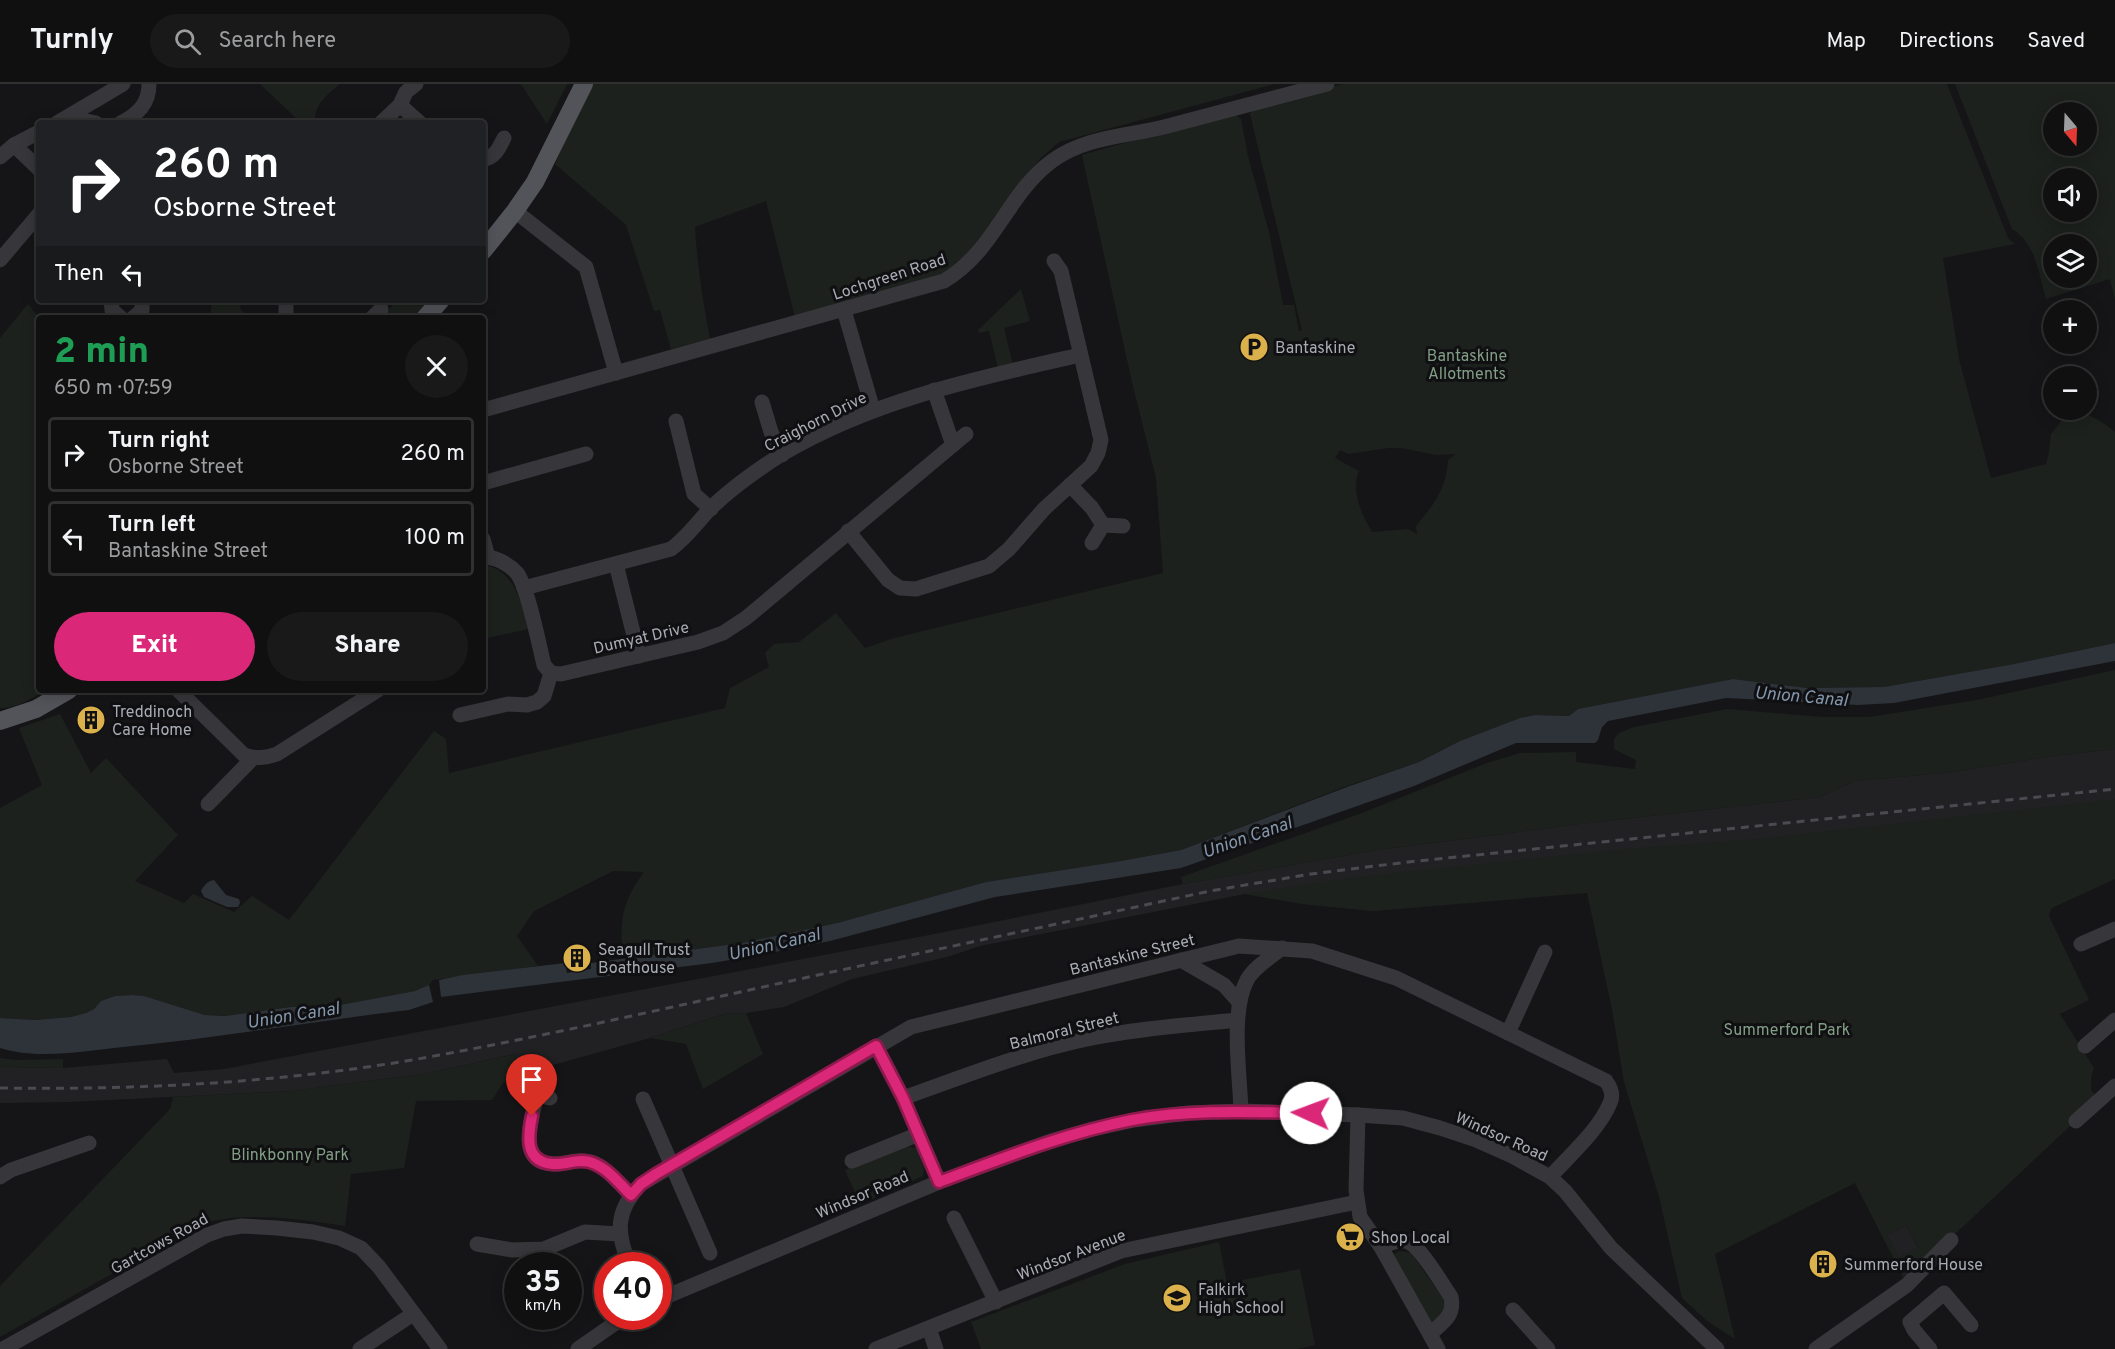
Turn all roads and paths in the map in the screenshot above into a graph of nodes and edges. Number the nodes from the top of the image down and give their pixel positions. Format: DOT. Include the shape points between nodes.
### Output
graph roads {
  1 [pos="123,84"];
  2 [pos="149,84"];
  3 [pos="416,84"];
  4 [pos="584,84"];
  5 [pos="1327,84"];
  6 [pos="400,105"];
  7 [pos="63,120"];
  8 [pos="126,120"];
  9 [pos="384,120"];
  10 [pos="417,120"];
  11 [pos="36,134"];
  12 [pos="504,138"];
  13 [pos="15,145"];
  14 [pos="0,157"];
  15 [pos="486,159"];
  16 [pos="36,166"];
  17 [pos="515,211"];
  18 [pos="36,218"];
  19 [pos="486,247"];
  20 [pos="0,260"];
  21 [pos="1049,261"];
  22 [pos="438,303"];
  23 [pos="844,310"];
  24 [pos="428,315"];
  25 [pos="1080,355"];
  26 [pos="616,373"];
  27 [pos="934,390"];
  28 [pos="762,402"];
  29 [pos="486,409"];
  30 [pos="873,410"];
  31 [pos="676,421"];
  32 [pos="966,434"];
  33 [pos="953,445"];
  34 [pos="586,454"];
  35 [pos="782,454"];
  36 [pos="486,482"];
  37 [pos="1070,485"];
  38 [pos="711,509"];
  39 [pos="1103,525"];
  40 [pos="1123,525"];
  41 [pos="848,531"];
  42 [pos="1092,543"];
  43 [pos="486,557"];
  44 [pos="616,564"];
  45 [pos="524,588"];
  46 [pos="639,656"];
  47 [pos="551,673"];
  48 [pos="64,693"];
  49 [pos="187,693"];
  50 [pos="373,693"];
  51 [pos="460,715"];
  52 [pos="0,721"];
  53 [pos="253,758"];
  54 [pos="208,804"];
  55 [pos="2115,929"];
  56 [pos="2081,944"];
  57 [pos="1282,948"];
  58 [pos="1545,952"];
  59 [pos="1181,960"];
  60 [pos="1239,1002"];
  61 [pos="1238,1020"];
  62 [pos="2115,1020"];
  63 [pos="1508,1033"];
  64 [pos="876,1046"];
  65 [pos="2085,1046"];
  66 [pos="2115,1087"];
  67 [pos="550,1098"];
  68 [pos="903,1098"];
  69 [pos="643,1099"];
  70 [pos="1242,1111"];
  71 [pos="1358,1115"];
  72 [pos="2076,1121"];
  73 [pos="919,1134"];
  74 [pos="89,1143"];
  75 [pos="852,1161"];
  76 [pos="672,1166"];
  77 [pos="0,1177"];
  78 [pos="1550,1177"];
  79 [pos="939,1182"];
  80 [pos="631,1195"];
  81 [pos="1357,1202"];
  82 [pos="954,1218"];
  83 [pos="620,1234"];
  84 [pos="1951,1240"];
  85 [pos="477,1244"];
  86 [pos="1381,1247"];
  87 [pos="624,1252"];
  88 [pos="710,1253"];
  89 [pos="672,1294"];
  90 [pos="996,1302"];
  91 [pos="1513,1310"];
  92 [pos="413,1314"];
  93 [pos="1971,1325"];
  94 [pos="929,1328"];
  95 [pos="605,1330"];
  96 [pos="1430,1334"];
  97 [pos="3,1349"];
  98 [pos="360,1349"];
  99 [pos="440,1349"];
  100 [pos="578,1349"];
  101 [pos="876,1349"];
  102 [pos="936,1349"];
  103 [pos="1438,1349"];
  104 [pos="1548,1349"];
  105 [pos="1717,1349"];
  106 [pos="1816,1349"];
  107 [pos="1930,1349"];
  1 -- 7 [label="street"];
  2 -- 8 [label="street" via="143,107"];
  3 -- 6 [label="street" via="406,92"];
  4 -- 17 [label="main road" via="535,182"];
  5 -- 23 [label="street, Lochgreen Road" via="1083,144 1051,161 1026,186 1001,224 960,272 944,281"];
  6 -- 9 [label="street"];
  6 -- 10 [label="street"];
  11 -- 13 [label="street"];
  12 -- 15 [label="street" via="497,152"];
  13 -- 14 [label="street"];
  13 -- 16 [label="street"];
  17 -- 19 [label="main road"];
  17 -- 26 [label="street" via="586,267"];
  18 -- 20 [label="street"];
  21 -- 25 [label="street" via="1062,271"];
  22 -- 24 [label="main road"];
  23 -- 26 [label="street, Lochgreen Road"];
  23 -- 30 [label="street"];
  25 -- 27 [label="street, Craighorn Drive"];
  25 -- 37 [label="street" via="1101,440 1091,466"];
  26 -- 29 [label="street, Lochgreen Road"];
  27 -- 30 [label="street, Craighorn Drive"];
  27 -- 33 [label="street"];
  28 -- 35 [label="street"];
  30 -- 35 [label="street, Craighorn Drive"];
  31 -- 38 [label="street" via="694,494"];
  32 -- 33 [label="street, Dumyat Drive"];
  33 -- 41 [label="street, Dumyat Drive"];
  34 -- 36 [label="street"];
  35 -- 38 [label="street, Craighorn Drive"];
  37 -- 39 [label="street"];
  37 -- 41 [label="street" via="989,566 916,589 900,588 888,580"];
  38 -- 44 [label="street, Craighorn Drive" via="671,549"];
  39 -- 40 [label="street"];
  39 -- 42 [label="street"];
  41 -- 46 [label="street, Dumyat Drive" via="723,633"];
  43 -- 45 [label="street" via="507,565"];
  44 -- 45 [label="street, Craighorn Drive"];
  44 -- 46 [label="street"];
  45 -- 47 [label="street" via="544,665"];
  46 -- 47 [label="street, Dumyat Drive"];
  47 -- 51 [label="street" via="544,696 537,702"];
  48 -- 52 [label="main road" via="36,709"];
  49 -- 53 [label="street" via="244,755"];
  50 -- 53 [label="street" via="277,754"];
  53 -- 54 [label="street"];
  55 -- 56 [label="street"];
  57 -- 59 [label="street, Bantaskine Street" via="1239,946"];
  57 -- 60 [label="street" via="1247,979"];
  57 -- 63 [label="street, Bantaskine Street" via="1312,951 1396,978"];
  58 -- 63 [label="street"];
  59 -- 60 [label="street" via="1224,985"];
  59 -- 64 [label="street, Bantaskine Street" via="911,1027"];
  60 -- 61 [label="street"];
  61 -- 68 [label="street, Balmoral Street" via="1092,1038 1037,1052"];
  61 -- 70 [label="street"];
  62 -- 65 [label="street"];
  63 -- 78 [label="street, Bantaskine Street" via="1606,1081 1611,1088 1610,1103 1592,1131"];
  64 -- 68 [label="street"];
  64 -- 76 [label="street, Bantaskine Street"];
  66 -- 72 [label="street"];
  67 -- 80 [label="street" via="537,1095 528,1137 534,1155 554,1164 594,1163"];
  68 -- 73 [label="street"];
  69 -- 76 [label="street"];
  70 -- 71 [label="street, Windsor Road"];
  70 -- 79 [label="street, Windsor Road" via="1188,1113 1093,1129"];
  71 -- 78 [label="street, Windsor Road" via="1403,1118 1440,1128 1512,1156"];
  71 -- 81 [label="street"];
  73 -- 75 [label="street"];
  73 -- 79 [label="street"];
  74 -- 77 [label="street" via="73,1153 11,1170"];
  76 -- 80 [label="street, Bantaskine Street" via="641,1184"];
  76 -- 88 [label="street"];
  78 -- 105 [label="street, Windsor Road" via="1611,1248"];
  79 -- 89 [label="street, Windsor Road"];
  80 -- 83 [label="street" via="620,1221"];
  81 -- 86 [label="street" via="1360,1218"];
  81 -- 90 [label="street, Windsor Avenue" via="1121,1251"];
  82 -- 90 [label="street"];
  83 -- 85 [label="street" via="585,1233 544,1249 512,1250"];
  83 -- 87 [label="street"];
  84 -- 106 [label="street" via="1907,1285"];
  86 -- 96 [label="street"];
  86 -- 96 [label="street" via="1397,1241 1415,1246 1451,1297 1450,1316"];
  90 -- 94 [label="street, Windsor Avenue"];
  91 -- 104 [label="street"];
  92 -- 97 [label="street, Gartcows Road" via="361,1248 313,1232 242,1226 207,1235"];
  92 -- 98 [label="street"];
  92 -- 99 [label="street, Gartcows Road"];
  93 -- 107 [label="street" via="1940,1288 1910,1322"];
  94 -- 101 [label="street, Windsor Avenue"];
  94 -- 102 [label="street"];
  95 -- 100 [label="street"];
  96 -- 103 [label="street"];
}
